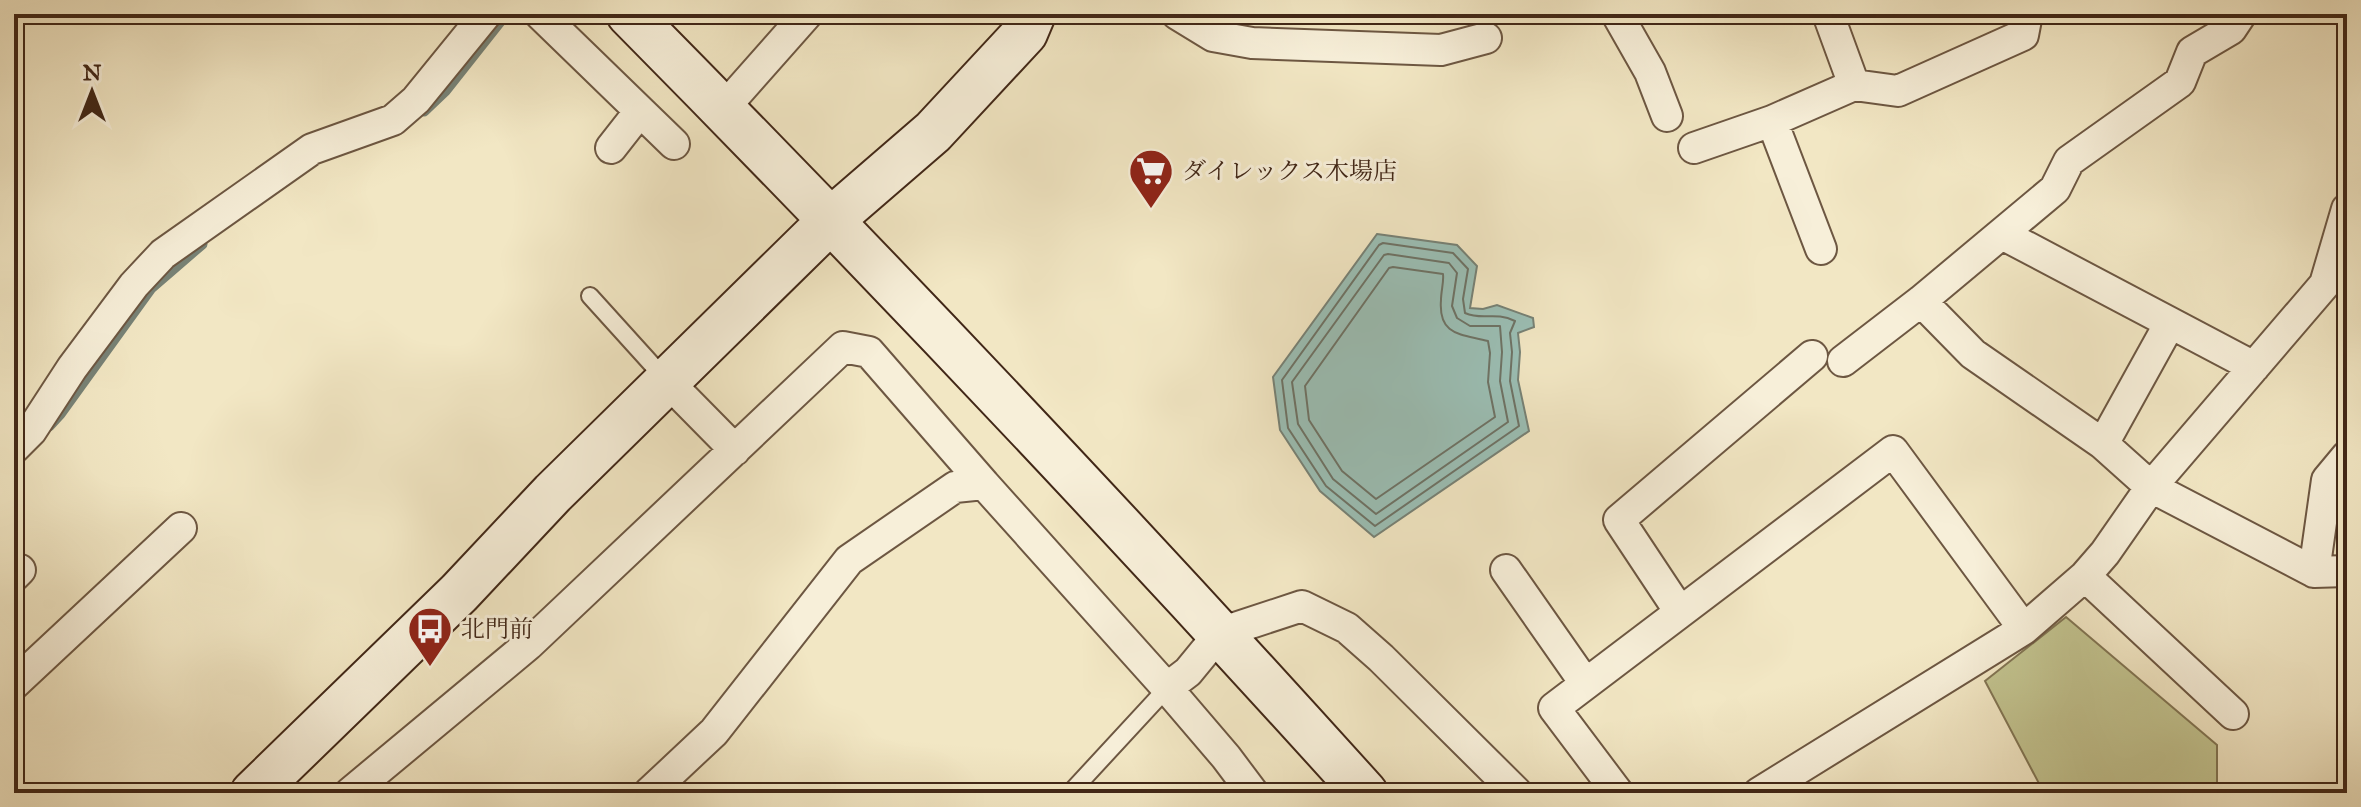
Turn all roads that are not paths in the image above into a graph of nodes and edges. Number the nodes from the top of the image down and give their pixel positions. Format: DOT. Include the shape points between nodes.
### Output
graph roads {
  1 [pos="486,14"];
  2 [pos="540,14"];
  3 [pos="629,14"];
  4 [pos="807,14"];
  5 [pos="1033,14"];
  6 [pos="1177,14"];
  7 [pos="1617,14"];
  8 [pos="1828,14"];
  9 [pos="2027,14"];
  10 [pos="2241,14"];
  11 [pos="1486,38"];
  12 [pos="1854,85"];
  13 [pos="723,109"];
  14 [pos="640,111"];
  15 [pos="1667,116"];
  16 [pos="1772,121"];
  17 [pos="674,144"];
  18 [pos="611,148"];
  19 [pos="1694,148"];
  20 [pos="2347,209"];
  21 [pos="830,221"];
  22 [pos="2002,234"];
  23 [pos="1821,249"];
  24 [pos="590,296"];
  25 [pos="1921,301"];
  26 [pos="2170,323"];
  27 [pos="1812,356"];
  28 [pos="1843,361"];
  29 [pos="2254,367"];
  30 [pos="667,381"];
  31 [pos="2103,444"];
  32 [pos="14,448"];
  33 [pos="735,450"];
  34 [pos="2346,458"];
  35 [pos="984,484"];
  36 [pos="2151,487"];
  37 [pos="181,528"];
  38 [pos="1506,570"];
  39 [pos="2347,571"];
  40 [pos="2314,572"];
  41 [pos="2085,576"];
  42 [pos="1680,612"];
  43 [pos="2024,629"];
  44 [pos="1220,633"];
  45 [pos="1585,683"];
  46 [pos="14,684"];
  47 [pos="1167,688"];
  48 [pos="2233,714"];
  49 [pos="273,785"];
  50 [pos="350,793"];
  51 [pos="649,793"];
  52 [pos="1070,793"];
  53 [pos="1253,793"];
  54 [pos="1365,793"];
  55 [pos="1517,793"];
  56 [pos="1618,793"];
  57 [pos="1759,793"];
  1 -- 32 [label="street" via="416,100 393,120 312,149 163,254 134,285"];
  2 -- 14 [label="street"];
  3 -- 13 [label="main road"];
  4 -- 13 [label="street"];
  5 -- 21 [label="main road" via="1025,33 933,132"];
  6 -- 11 [label="street" via="1213,36 1252,43 1441,50"];
  7 -- 15 [label="street" via="1650,72"];
  8 -- 12 [label="street"];
  9 -- 12 [label="street" via="2023,35 1898,91"];
  10 -- 22 [label="street" via="2231,29 2192,52 2180,82 2069,161 2055,189"];
  12 -- 16 [label="street"];
  13 -- 21 [label="main road"];
  14 -- 17 [label="street"];
  14 -- 18 [label="street"];
  16 -- 19 [label="street"];
  16 -- 23 [label="street"];
  20 -- 29 [label="street" via="2325,284"];
  21 -- 30 [label="main road"];
  21 -- 44 [label="main road"];
  22 -- 25 [label="street"];
  22 -- 26 [label="street"];
  24 -- 30 [label="lane"];
  25 -- 28 [label="street"];
  25 -- 31 [label="street" via="1973,354"];
  26 -- 29 [label="street"];
  26 -- 31 [label="street"];
  27 -- 42 [label="street" via="1619,520"];
  29 -- 36 [label="street"];
  30 -- 33 [label="street"];
  30 -- 49 [label="main road"];
  31 -- 36 [label="street"];
  33 -- 35 [label="street" via="843,347 869,352"];
  33 -- 50 [label="street" via="528,645"];
  34 -- 40 [label="street" via="2327,480"];
  35 -- 47 [label="street"];
  35 -- 51 [label="street" via="955,487 849,560 714,732"];
  36 -- 40 [label="street"];
  36 -- 41 [label="street"];
  37 -- 46 [label="street"];
  38 -- 45 [label="street"];
  39 -- 40 [label="street"];
  41 -- 43 [label="street"];
  41 -- 48 [label="street"];
  42 -- 43 [label="street" via="1893,451"];
  42 -- 45 [label="street"];
  43 -- 57 [label="street"];
  44 -- 47 [label="street" via="1188,672"];
  44 -- 54 [label="main road"];
  44 -- 55 [label="street" via="1302,606 1347,628"];
  45 -- 56 [label="street" via="1554,708"];
  47 -- 52 [label="lane"];
  47 -- 53 [label="street"];
}
